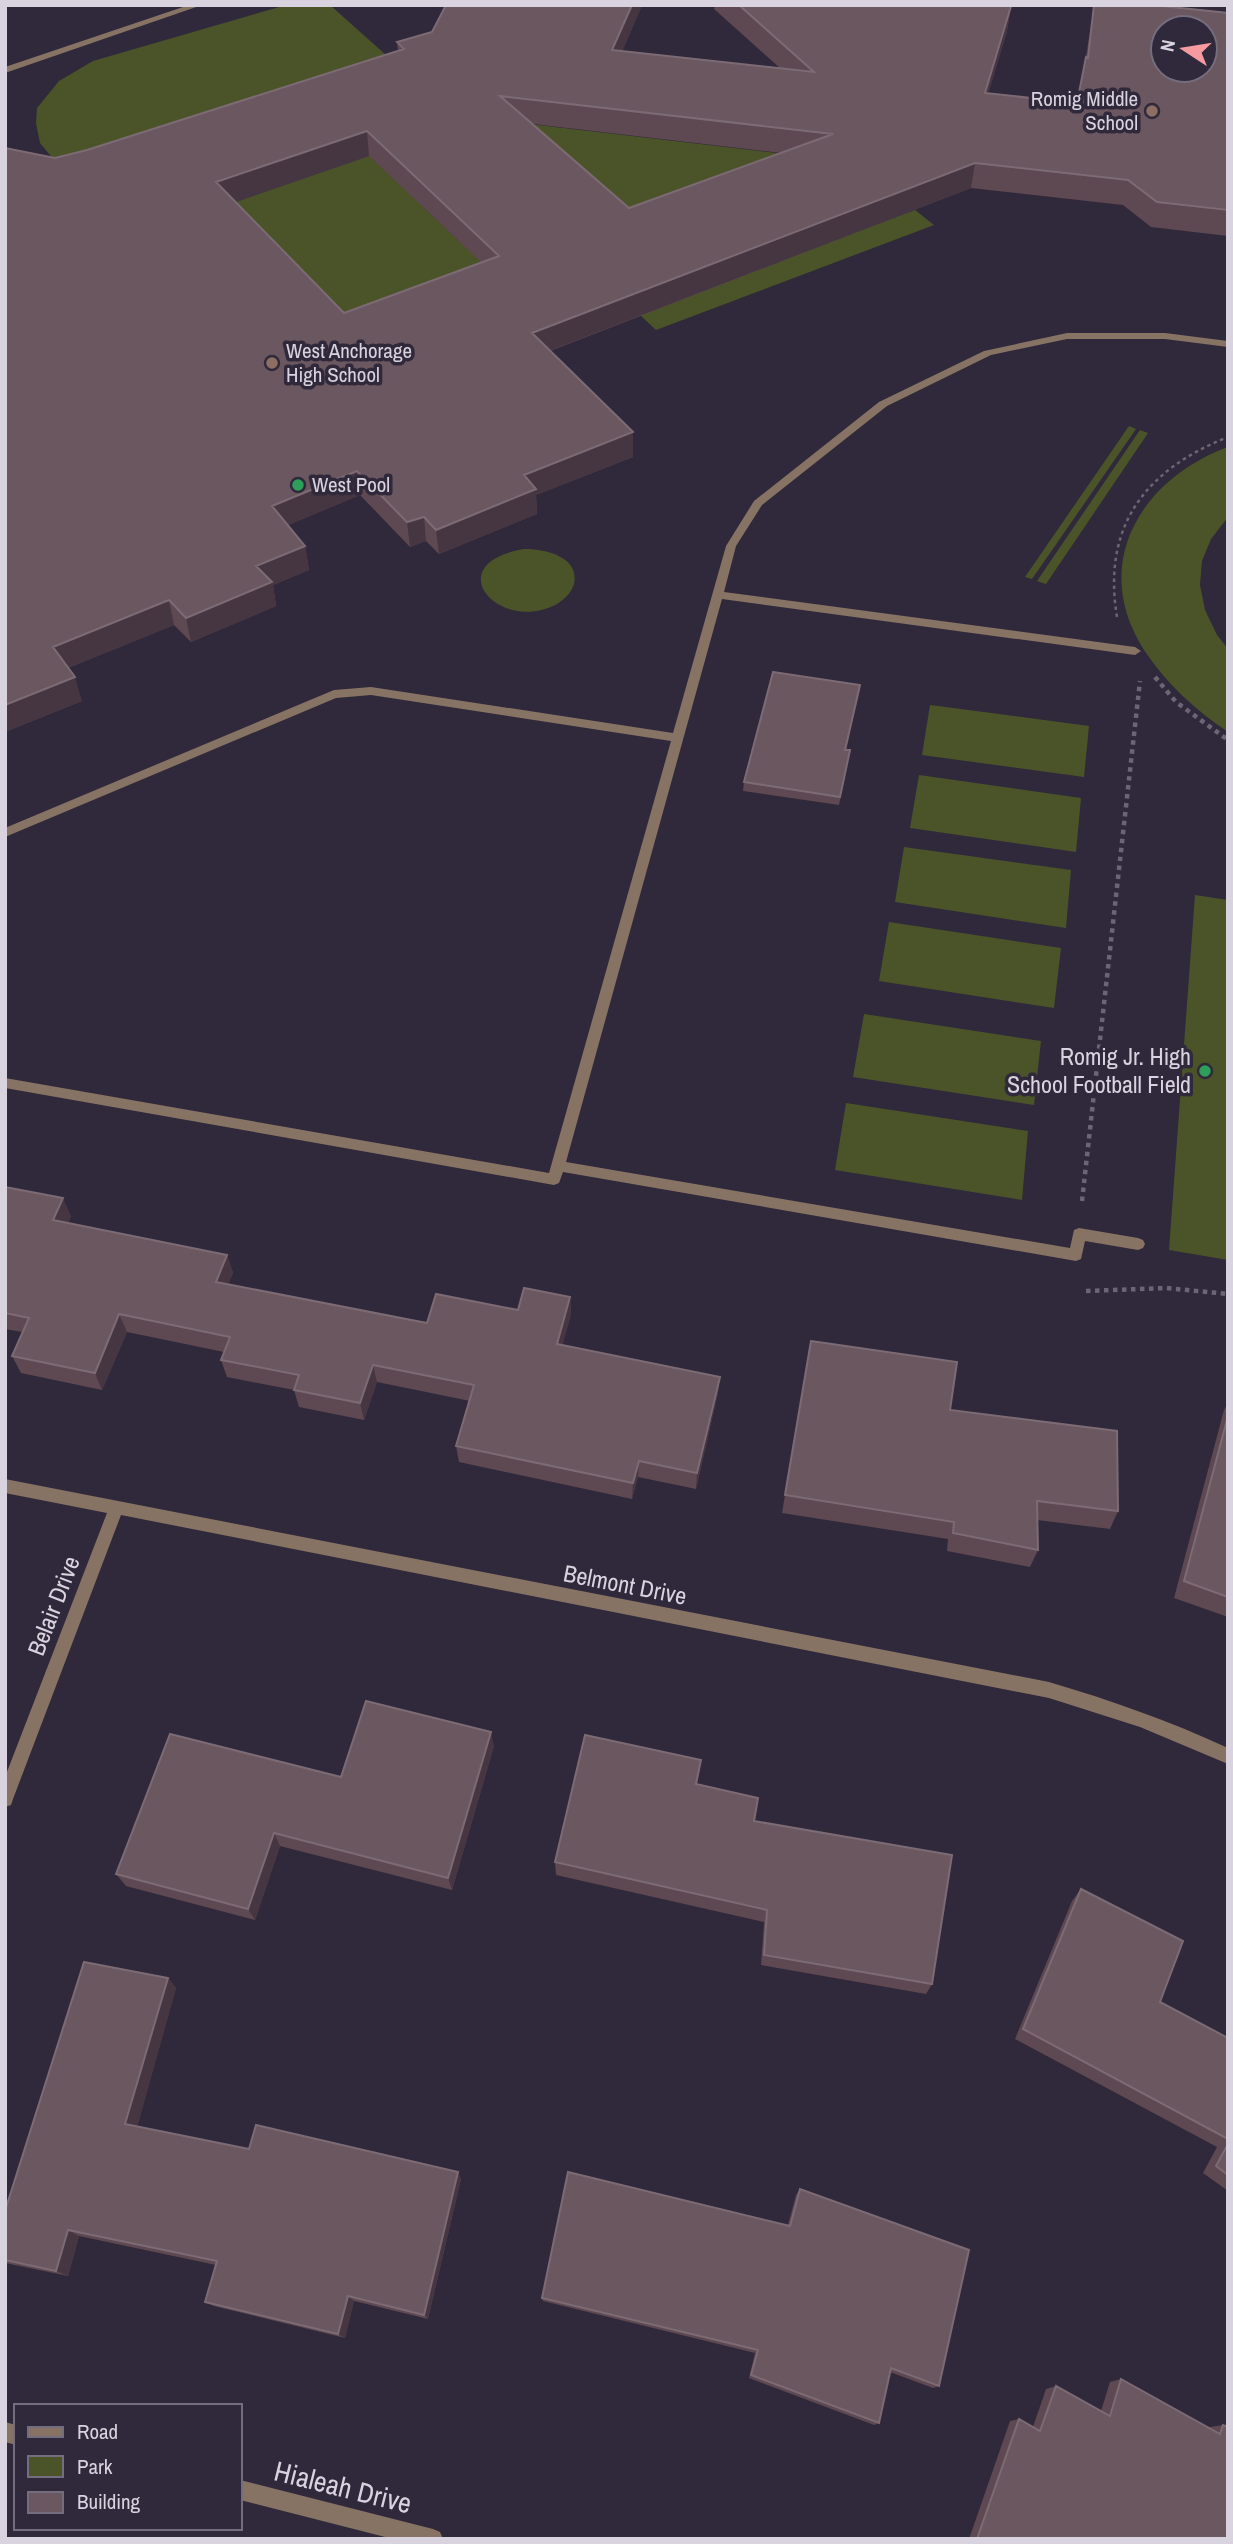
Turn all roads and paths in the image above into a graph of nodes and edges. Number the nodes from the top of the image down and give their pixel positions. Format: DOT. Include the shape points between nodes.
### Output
graph roads {
  1 [pos="198,5"];
  2 [pos="5,70"];
  3 [pos="1228,344"];
  4 [pos="1228,437"];
  5 [pos="717,595"];
  6 [pos="1135,651"];
  7 [pos="1142,663"];
  8 [pos="677,738"];
  9 [pos="1228,740"];
  10 [pos="5,832"];
  11 [pos="5,1083"];
  12 [pos="558,1166"];
  13 [pos="1079,1234"];
  14 [pos="1138,1244"];
  15 [pos="1073,1290"];
  16 [pos="1228,1294"];
  17 [pos="5,1486"];
  18 [pos="116,1508"];
  19 [pos="1228,1756"];
  20 [pos="5,1799"];
  21 [pos="242,2491"];
  22 [pos="433,2539"];
  1 -- 2 [label="street"];
  3 -- 5 [label="street" via="1165,336 1068,336 988,353 883,404 758,503 731,546"];
  4 -- 6 [label="path" via="1186,455 1150,484 1125,520 1114,557 1113,603 1122,633"];
  5 -- 6 [label="street"];
  5 -- 8 [label="street"];
  6 -- 7 [label="path"];
  7 -- 9 [label="path" via="1176,702"];
  7 -- 13 [label="path"];
  8 -- 10 [label="street" via="371,691 334,694"];
  8 -- 12 [label="street"];
  11 -- 12 [label="street" via="554,1179"];
  12 -- 13 [label="street" via="1076,1255"];
  13 -- 14 [label="street"];
  15 -- 16 [label="path" via="1101,1293 1167,1288"];
  17 -- 18 [label="street, Belmont Drive"];
  18 -- 19 [label="street, Belmont Drive" via="1049,1690 1118,1709"];
  18 -- 20 [label="street, Belair Drive"];
  21 -- 22 [label="street, Hialeah Drive"];
}
